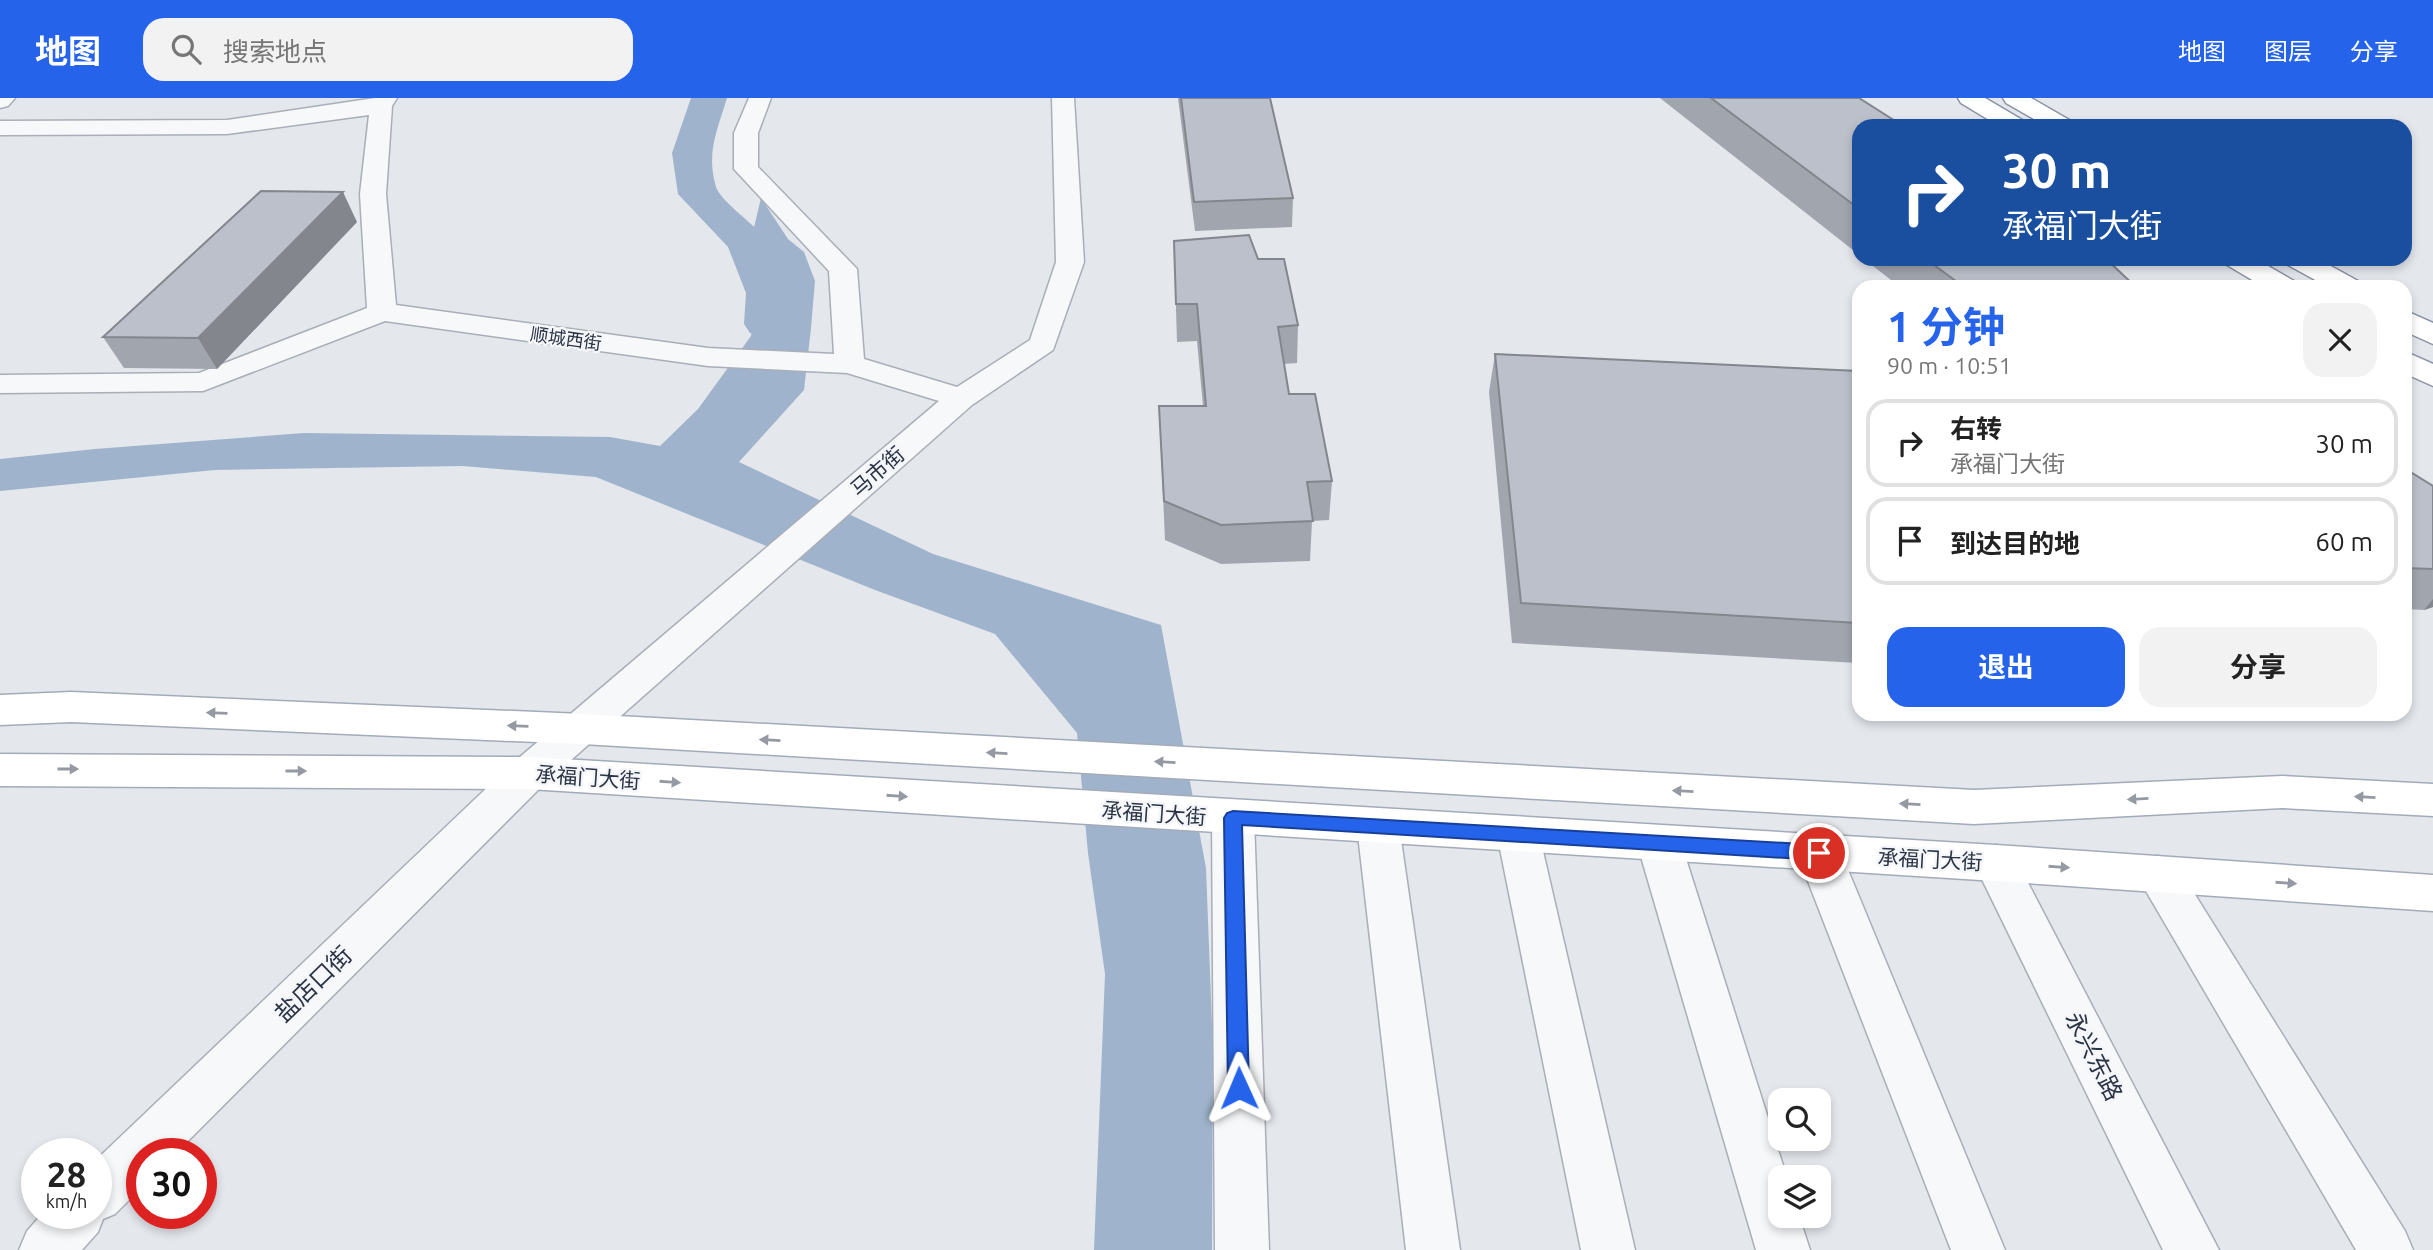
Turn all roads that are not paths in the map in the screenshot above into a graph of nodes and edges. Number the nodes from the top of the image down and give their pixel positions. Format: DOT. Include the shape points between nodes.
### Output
graph roads {
  1 [pos="760,98"];
  2 [pos="1063,98"];
  3 [pos="1969,98"];
  4 [pos="2014,98"];
  5 [pos="384,102"];
  6 [pos="2004,119"];
  7 [pos="2051,119"];
  8 [pos="0,128"];
  9 [pos="2249,266"];
  10 [pos="2310,266"];
  11 [pos="2272,280"];
  12 [pos="2336,280"];
  13 [pos="382,312"];
  14 [pos="2412,323"];
  15 [pos="2433,335"];
  16 [pos="849,364"];
  17 [pos="2412,365"];
  18 [pos="2433,377"];
  19 [pos="0,384"];
  20 [pos="961,398"];
  21 [pos="0,710"];
  22 [pos="582,729"];
  23 [pos="0,770"];
  24 [pos="529,773"];
  25 [pos="2433,800"];
  26 [pos="1233,818"];
  27 [pos="1378,826"];
  28 [pos="1518,834"];
  29 [pos="1659,843"];
  30 [pos="1819,853"];
  31 [pos="1996,863"];
  32 [pos="2158,874"];
  33 [pos="2433,893"];
  34 [pos="112,1180"];
  35 [pos="65,1229"];
  36 [pos="46,1250"];
  37 [pos="1242,1250"];
  38 [pos="1433,1250"];
  39 [pos="1608,1250"];
  40 [pos="1783,1250"];
  41 [pos="1978,1250"];
  42 [pos="2192,1250"];
  43 [pos="2386,1250"];
  1 -- 16 [label="street" via="747,133 746,169 843,269"];
  2 -- 20 [label="street, 马市街" via="1070,262 1043,344"];
  3 -- 6 [label="main road"];
  4 -- 7 [label="main road"];
  5 -- 8 [label="street" via="227,127"];
  5 -- 13 [label="street" via="373,194"];
  9 -- 11 [label="main road"];
  10 -- 12 [label="main road"];
  13 -- 16 [label="street, 顺城西街" via="708,357"];
  13 -- 19 [label="street" via="203,382"];
  14 -- 15 [label="main road"];
  16 -- 20 [label="street, 顺城西街"];
  17 -- 18 [label="main road"];
  20 -- 22 [label="street, 马市街"];
  22 -- 21 [label="main road, one-way" via="71,707"];
  22 -- 24 [label="street, 马市街"];
  25 -- 22 [label="main road, one-way" via="2282,793 1974,807"];
  23 -- 24 [label="main road, 承福门大街, one-way"];
  24 -- 26 [label="main road, 承福门大街, one-way"];
  24 -- 34 [label="street, 盐店口街"];
  26 -- 27 [label="main road, 承福门大街"];
  26 -- 37 [label="street"];
  27 -- 28 [label="main road, 承福门大街"];
  27 -- 38 [label="street"];
  28 -- 29 [label="main road, 承福门大街"];
  28 -- 39 [label="street"];
  29 -- 30 [label="main road, 承福门大街"];
  29 -- 40 [label="street"];
  30 -- 31 [label="main road, 承福门大街"];
  30 -- 41 [label="street"];
  31 -- 32 [label="main road, 承福门大街, one-way"];
  31 -- 42 [label="street, 永兴东路"];
  32 -- 33 [label="main road, 承福门大街, one-way"];
  32 -- 43 [label="street"];
  35 -- 36 [label="street"];
}
